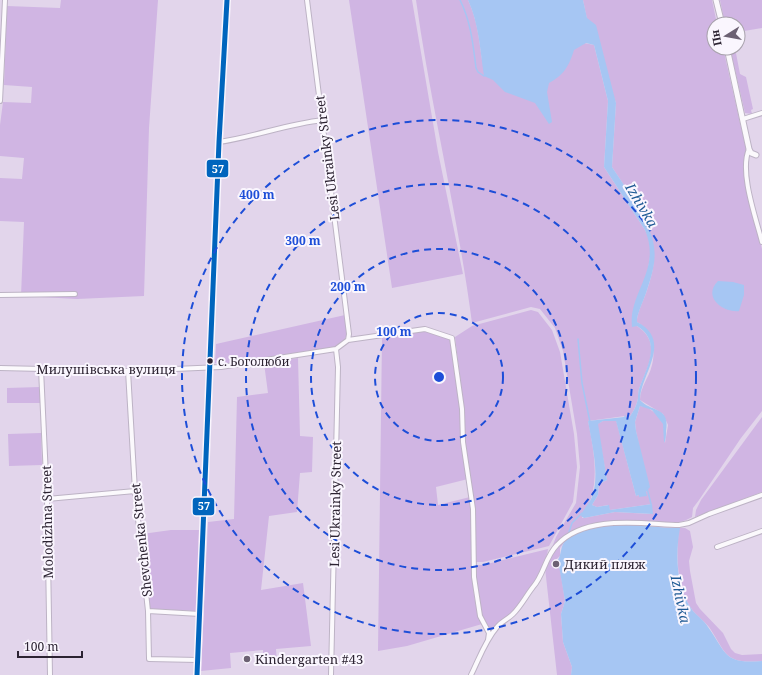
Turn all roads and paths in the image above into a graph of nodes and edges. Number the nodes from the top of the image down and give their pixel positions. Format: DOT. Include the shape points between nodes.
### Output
graph roads {
  1 [pos="5,0"];
  2 [pos="227,0"];
  3 [pos="307,0"];
  4 [pos="716,0"];
  5 [pos="720,16"];
  6 [pos="729,56"];
  7 [pos="0,101"];
  8 [pos="762,113"];
  9 [pos="743,119"];
  10 [pos="323,120"];
  11 [pos="219,142"];
  12 [pos="749,149"];
  13 [pos="759,155"];
  14 [pos="762,242"];
  15 [pos="75,294"];
  16 [pos="0,296"];
  17 [pos="348,340"];
  18 [pos="336,349"];
  19 [pos="211,367"];
  20 [pos="0,368"];
  21 [pos="41,369"];
  22 [pos="128,371"];
  23 [pos="136,491"];
  24 [pos="762,495"];
  25 [pos="47,499"];
  26 [pos="762,530"];
  27 [pos="717,547"];
  28 [pos="148,611"];
  29 [pos="200,614"];
  30 [pos="488,640"];
  31 [pos="198,660"];
  32 [pos="50,675"];
  33 [pos="197,675"];
  34 [pos="331,675"];
  35 [pos="471,675"];
  1 -- 7 [label="street"];
  2 -- 11 [label="street"];
  3 -- 10 [label="street, Lesi Ukrainky Street"];
  4 -- 5 [label="street"];
  6 -- 9 [label="street"];
  8 -- 9 [label="street"];
  9 -- 12 [label="street"];
  10 -- 11 [label="street"];
  10 -- 17 [label="street, Lesi Ukrainky Street"];
  11 -- 19 [label="street"];
  12 -- 13 [label="street"];
  12 -- 14 [label="street" via="746,156 747,176"];
  15 -- 16 [label="street"];
  17 -- 18 [label="street"];
  17 -- 30 [label="street" via="425,328 433,333 450,336 454,342 463,442 473,509 476,591 480,616 489,633"];
  18 -- 19 [label="street, Милушівська вулиця"];
  18 -- 34 [label="street, Lesi Ukrainky Street" via="338,367"];
  19 -- 22 [label="street, Милушівська вулиця"];
  19 -- 29 [label="street"];
  20 -- 21 [label="street, Милушівська вулиця"];
  21 -- 22 [label="street, Милушівська вулиця"];
  21 -- 25 [label="street, Molodizhna Street"];
  22 -- 23 [label="street, Shevchenka Street"];
  23 -- 25 [label="street"];
  23 -- 28 [label="street, Shevchenka Street"];
  24 -- 30 [label="street" via="689,523 679,525 614,522 584,529 566,538 548,556 536,585"];
  25 -- 32 [label="street, Molodizhna Street"];
  26 -- 27 [label="street"];
  28 -- 29 [label="street"];
  28 -- 31 [label="street, Shevchenka Street" via="149,659"];
  29 -- 31 [label="street"];
  30 -- 35 [label="street"];
  31 -- 33 [label="street"];
}
